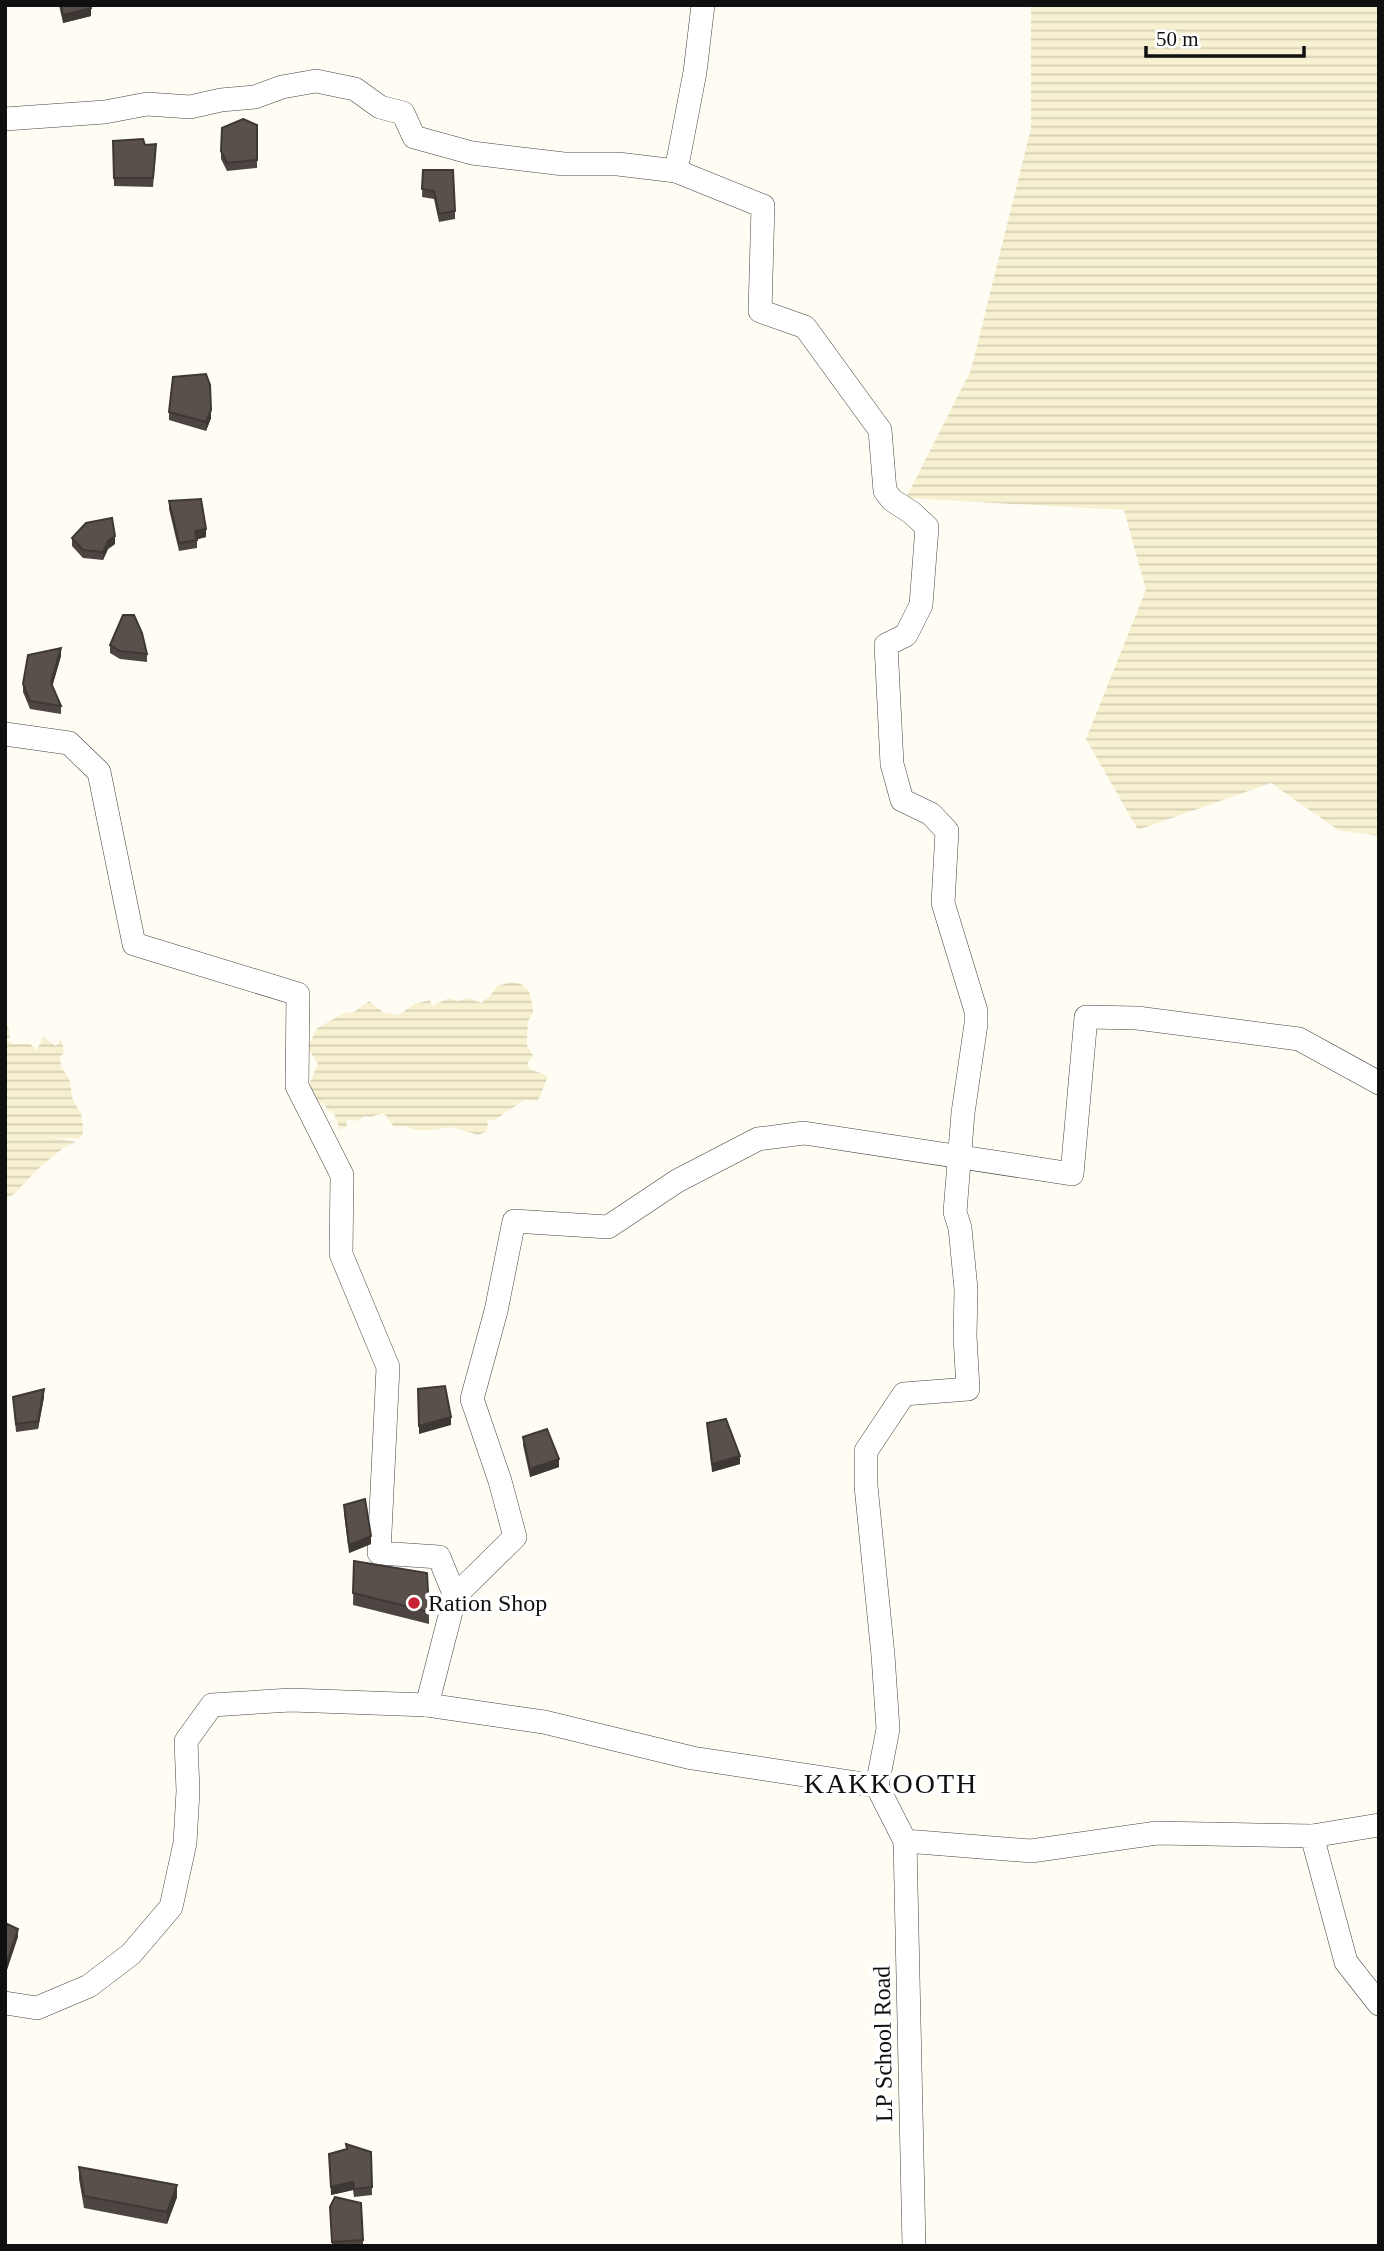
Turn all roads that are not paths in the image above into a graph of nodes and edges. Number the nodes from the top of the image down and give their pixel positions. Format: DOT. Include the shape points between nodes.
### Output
graph roads {
  1 [pos="703,5"];
  2 [pos="5,119"];
  3 [pos="676,171"];
  4 [pos="5,734"];
  5 [pos="1379,1083"];
  6 [pos="959,1156"];
  7 [pos="455,1596"];
  8 [pos="427,1705"];
  9 [pos="877,1786"];
  10 [pos="1379,1825"];
  11 [pos="1312,1836"];
  12 [pos="905,1841"];
  13 [pos="5,2003"];
  14 [pos="1379,2004"];
  15 [pos="914,2246"];
  1 -- 3 [label="street"];
  2 -- 3 [label="street" via="105,112 147,104 190,107 316,81 355,89 380,107 403,113 414,137 472,153"];
  3 -- 6 [label="street" via="762,206 760,311 805,327 880,430 885,491 927,527 921,605 906,635 886,645 887,694 892,764 902,800 931,814 947,831 943,903 976,1011"];
  4 -- 7 [label="street" via="69,743 99,772 134,944 298,994 298,1086 342,1175 341,1254 388,1367 379,1553 439,1557"];
  5 -- 6 [label="street" via="1299,1039 1137,1018 1086,1017 1072,1174"];
  6 -- 7 [label="street" via="804,1133 758,1139 677,1181 608,1227 514,1221 472,1399 515,1537"];
  6 -- 9 [label="street" via="954,1212 966,1289 968,1389 904,1394 866,1451 888,1729"];
  7 -- 8 [label="street"];
  8 -- 9 [label="street" via="544,1722 692,1758"];
  8 -- 13 [label="street" via="291,1700 212,1706 186,1741 185,1843 172,1907 131,1954 89,1986 37,2008"];
  9 -- 12 [label="street"];
  10 -- 11 [label="street"];
  11 -- 12 [label="street" via="1157,1833 1031,1851"];
  11 -- 14 [label="street" via="1346,1962"];
  12 -- 15 [label="street, LP School Road"];
}
